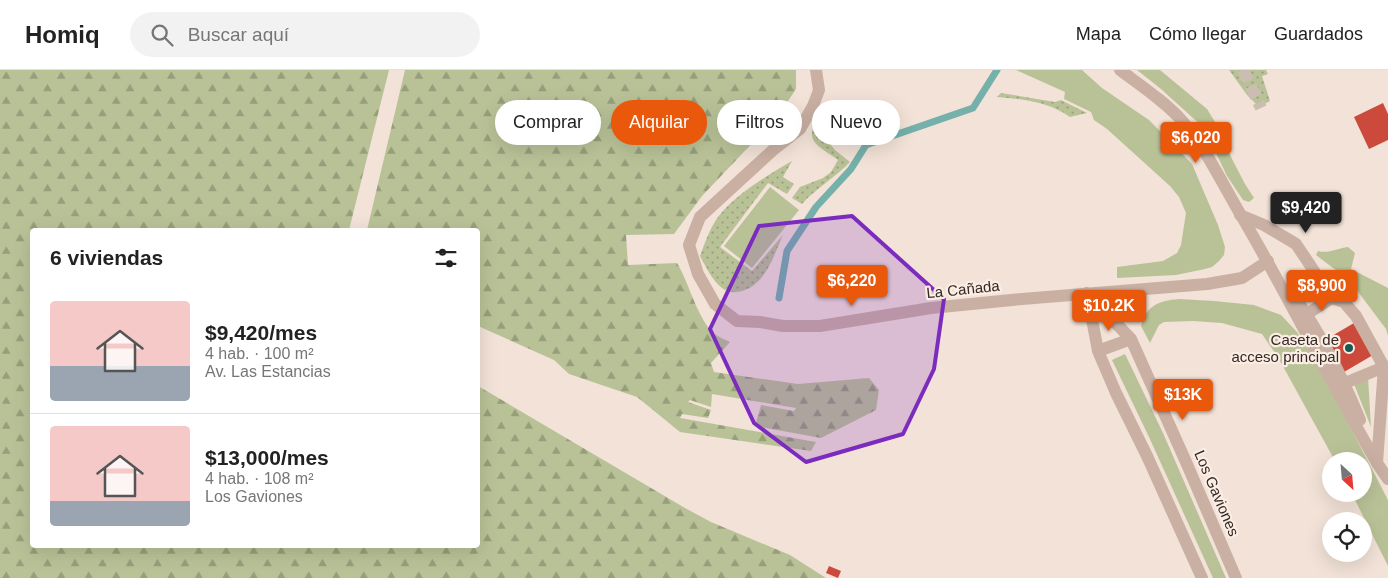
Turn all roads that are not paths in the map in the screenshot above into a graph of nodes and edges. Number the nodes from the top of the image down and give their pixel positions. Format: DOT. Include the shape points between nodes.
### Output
graph roads {
  1 [pos="816,70"];
  2 [pos="1120,70"];
  3 [pos="1240,215"];
  4 [pos="1268,261"];
  5 [pos="1087,293"];
  6 [pos="1332,298"];
  7 [pos="1307,314"];
  8 [pos="1131,339"];
  9 [pos="1098,351"];
  10 [pos="1384,367"];
  11 [pos="1345,383"];
  12 [pos="1377,463"];
  13 [pos="1388,478"];
  14 [pos="1202,578"];
  15 [pos="1236,578"];
  1 -- 5 [label="street, La Cañada" via="819,90 814,106 800,129 700,217 689,246 698,274 715,304 737,321 820,326 931,308"];
  2 -- 3 [label="street" via="1183,122 1211,161"];
  3 -- 4 [label="street"];
  3 -- 6 [label="street" via="1296,244"];
  4 -- 5 [label="street, La Cañada" via="1242,278 1226,282"];
  4 -- 7 [label="street"];
  4 -- 12 [label="street"];
  5 -- 8 [label="street, Los Gaviones"];
  5 -- 9 [label="street"];
  6 -- 7 [label="street"];
  6 -- 10 [label="street" via="1344,302 1356,316"];
  7 -- 11 [label="street"];
  8 -- 9 [label="street"];
  8 -- 15 [label="street, Los Gaviones"];
  9 -- 14 [label="street"];
  10 -- 11 [label="street"];
  10 -- 12 [label="street"];
  11 -- 12 [label="street"];
  12 -- 13 [label="street"];
}
